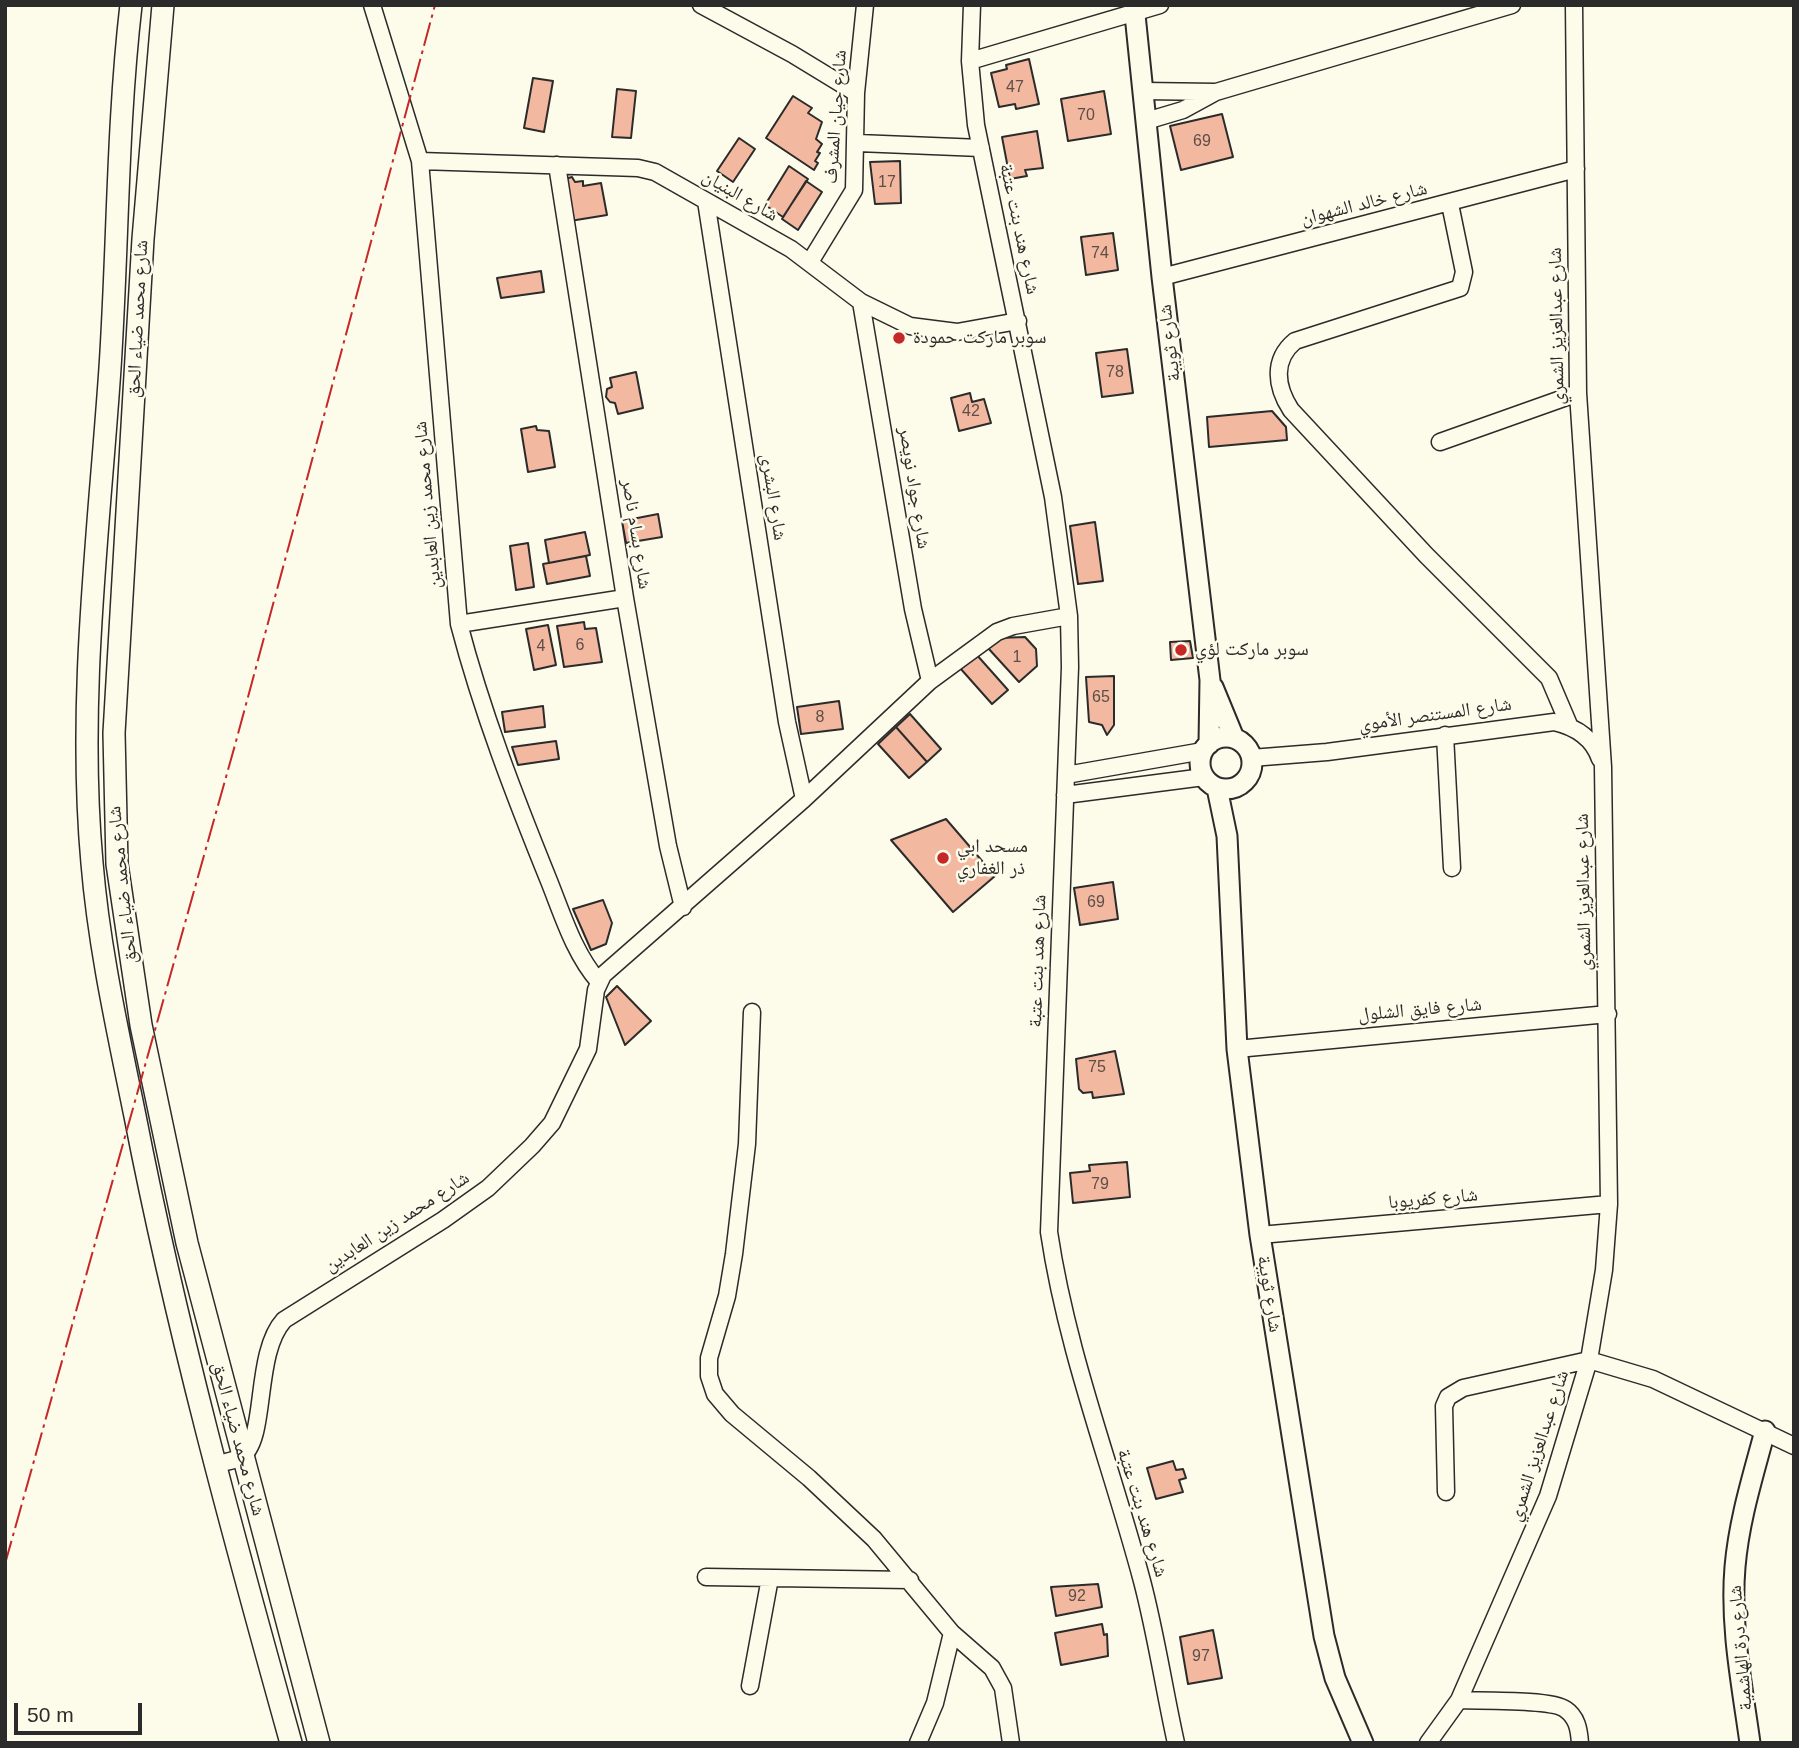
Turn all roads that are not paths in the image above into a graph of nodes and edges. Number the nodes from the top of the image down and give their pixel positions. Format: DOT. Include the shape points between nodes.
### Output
graph roads {
  1 [pos="131,5"];
  2 [pos="163,5"];
  3 [pos="372,5"];
  4 [pos="701,5"];
  5 [pos="865,5"];
  6 [pos="972,5"];
  7 [pos="1160,5"];
  8 [pos="1512,5"];
  9 [pos="1574,5"];
  10 [pos="1135,10"];
  11 [pos="970,61"];
  12 [pos="1143,91"];
  13 [pos="1216,92"];
  14 [pos="856,93"];
  15 [pos="1146,121"];
  16 [pos="858,144"];
  17 [pos="981,148"];
  18 [pos="419,161"];
  19 [pos="557,165"];
  20 [pos="1576,169"];
  21 [pos="706,201"];
  22 [pos="1450,204"];
  23 [pos="810,262"];
  24 [pos="1162,277"];
  25 [pos="861,302"];
  26 [pos="1018,321"];
  27 [pos="1578,393"];
  28 [pos="1440,442"];
  29 [pos="625,598"];
  30 [pos="1069,616"];
  31 [pos="459,624"];
  32 [pos="1210,680"];
  33 [pos="930,681"];
  34 [pos="1569,725"];
  35 [pos="1445,735"];
  36 [pos="1234,738"];
  37 [pos="1206,747"];
  38 [pos="1251,758"];
  39 [pos="1603,767"];
  40 [pos="1066,775"];
  41 [pos="1210,782"];
  42 [pos="1243,783"];
  43 [pos="1065,795"];
  44 [pos="804,799"];
  45 [pos="1227,836"];
  46 [pos="1452,868"];
  47 [pos="683,907"];
  48 [pos="598,982"];
  49 [pos="752,1012"];
  50 [pos="1608,1014"];
  51 [pos="1237,1049"];
  52 [pos="1609,1204"];
  53 [pos="1260,1235"];
  54 [pos="1589,1360"];
  55 [pos="1765,1431"];
  56 [pos="1794,1446"];
  57 [pos="242,1456"];
  58 [pos="215,1465"];
  59 [pos="1446,1492"];
  60 [pos="706,1577"];
  61 [pos="770,1578"];
  62 [pos="910,1580"];
  63 [pos="282,1610"];
  64 [pos="256,1616"];
  65 [pos="952,1633"];
  66 [pos="750,1686"];
  67 [pos="1459,1700"];
  68 [pos="292,1743"];
  69 [pos="319,1743"];
  70 [pos="918,1743"];
  71 [pos="1011,1743"];
  72 [pos="1176,1743"];
  73 [pos="1363,1743"];
  74 [pos="1429,1743"];
  75 [pos="1580,1743"];
  76 [pos="1750,1743"];
  1 -- 58 [label="main road, شارع محمد ضياء الحق" via="89,688 89,822 97,911 136,1122"];
  2 -- 57 [label="main road, شارع محمد ضياء الحق" via="142,252 114,733 114,820 122,908 155,1098"];
  3 -- 18 [label="street, شارع محمد زين العابدين"];
  4 -- 14 [label="street"];
  5 -- 14 [label="street, شارع حيان المشرف"];
  6 -- 11 [label="street, شارع هند بنت عتبة"];
  7 -- 10 [label="street"];
  8 -- 13 [label="street"];
  9 -- 20 [label="street, شارع عبدالعزيز الشمري"];
  10 -- 11 [label="street"];
  10 -- 12 [label="street, شارع ثويبة"];
  11 -- 17 [label="street, شارع هند بنت عتبة"];
  12 -- 13 [label="street"];
  12 -- 15 [label="street, شارع ثويبة"];
  13 -- 15 [label="street" via="1183,110"];
  14 -- 16 [label="street, شارع حيان المشرف"];
  15 -- 24 [label="street, شارع ثويبة"];
  16 -- 17 [label="street"];
  16 -- 23 [label="street, شارع حيان المشرف" via="850,200"];
  17 -- 26 [label="street, شارع هند بنت عتبة"];
  18 -- 19 [label="street, شارع البنيان"];
  18 -- 31 [label="street, شارع محمد زين العابدين"];
  19 -- 21 [label="street, شارع البنيان" via="638,167 668,177"];
  19 -- 29 [label="street, شارع بسام ناصر"];
  20 -- 22 [label="street, شارع خالد الشهوان"];
  20 -- 27 [label="street, شارع عبدالعزيز الشمري"];
  21 -- 23 [label="street, شارع البنيان"];
  21 -- 44 [label="street, شارع البشرى" via="787,722"];
  22 -- 24 [label="street, شارع خالد الشهوان"];
  22 -- 34 [label="street" via="1464,272 1460,289 1295,341 1279,363 1280,389 1300,420 1549,678"];
  23 -- 25 [label="street, شارع البنيان"];
  24 -- 32 [label="street, شارع ثويبة"];
  25 -- 26 [label="street, شارع البنيان" via="910,326 933,330 957,332"];
  25 -- 33 [label="street, شارع جواد نويصر" via="913,609"];
  26 -- 30 [label="street, شارع هند بنت عتبة" via="1053,497"];
  27 -- 28 [label="street"];
  27 -- 39 [label="street, شارع عبدالعزيز الشمري"];
  29 -- 31 [label="street"];
  29 -- 47 [label="street, شارع بسام ناصر"];
  30 -- 33 [label="street" via="1004,629"];
  30 -- 40 [label="street, شارع هند بنت عتبة"];
  31 -- 48 [label="street, شارع محمد زين العابدين" via="520,810 579,953"];
  32 -- 36 [label="street, شارع ثويبة"];
  32 -- 37 [label="street, شارع ثويبة"];
  33 -- 44 [label="street"];
  34 -- 35 [label="street, شارع المستنصر الأموي" via="1539,722"];
  34 -- 39 [label="street" via="1585,735"];
  35 -- 38 [label="street, شارع المستنصر الأموي"];
  35 -- 46 [label="street"];
  36 -- 37 [label="street" via="1216,739"];
  36 -- 38 [label="street"];
  37 -- 40 [label="street"];
  37 -- 41 [label="street" via="1200,768"];
  38 -- 42 [label="street"];
  39 -- 50 [label="street, شارع عبدالعزيز الشمري"];
  40 -- 43 [label="street, شارع هند بنت عتبة"];
  41 -- 42 [label="street" via="1226,789"];
  41 -- 43 [label="street"];
  41 -- 45 [label="street, شارع ثويبة"];
  42 -- 45 [label="street, شارع ثويبة"];
  43 -- 72 [label="street, شارع هند بنت عتبة" via="1049,1232 1062,1309 1142,1582"];
  44 -- 47 [label="street"];
  45 -- 51 [label="street, شارع ثويبة"];
  47 -- 48 [label="street"];
  48 -- 57 [label="street, شارع محمد زين العابدين" via="588,1049 557,1114 532,1146 488,1188 277,1328 265,1357 254,1436"];
  49 -- 62 [label="street" via="746,1157 729,1285 709,1358 709,1376 715,1394 733,1414 848,1514"];
  50 -- 51 [label="street, شارع فايق الشلول"];
  50 -- 52 [label="street, شارع عبدالعزيز الشمري"];
  51 -- 53 [label="street, شارع ثويبة"];
  52 -- 53 [label="street, شارع كفريوبا"];
  52 -- 54 [label="street, شارع عبدالعزيز الشمري"];
  53 -- 73 [label="street, شارع ثويبة" via="1324,1636 1335,1678"];
  54 -- 55 [label="street" via="1653,1379"];
  54 -- 59 [label="street" via="1462,1388 1448,1397 1444,1406"];
  54 -- 67 [label="street, شارع عبدالعزيز الشمري" via="1548,1496"];
  55 -- 56 [label="street"];
  55 -- 76 [label="street, شارع درة الهاشمية" via="1741,1520 1735,1569 1736,1642"];
  57 -- 58 [label="street"];
  57 -- 63 [label="main road, شارع محمد ضياء الحق"];
  58 -- 64 [label="main road, شارع محمد ضياء الحق"];
  60 -- 61 [label="street"];
  61 -- 62 [label="street"];
  61 -- 66 [label="street"];
  62 -- 65 [label="street"];
  63 -- 64 [label="main road"];
  63 -- 69 [label="main road, شارع محمد ضياء الحق"];
  64 -- 68 [label="main road, شارع محمد ضياء الحق"];
  65 -- 70 [label="street" via="935,1703"];
  65 -- 71 [label="street" via="999,1677"];
  67 -- 74 [label="street, شارع عبدالعزيز الشمري"];
  67 -- 75 [label="street" via="1556,1704 1574,1717"];
}
